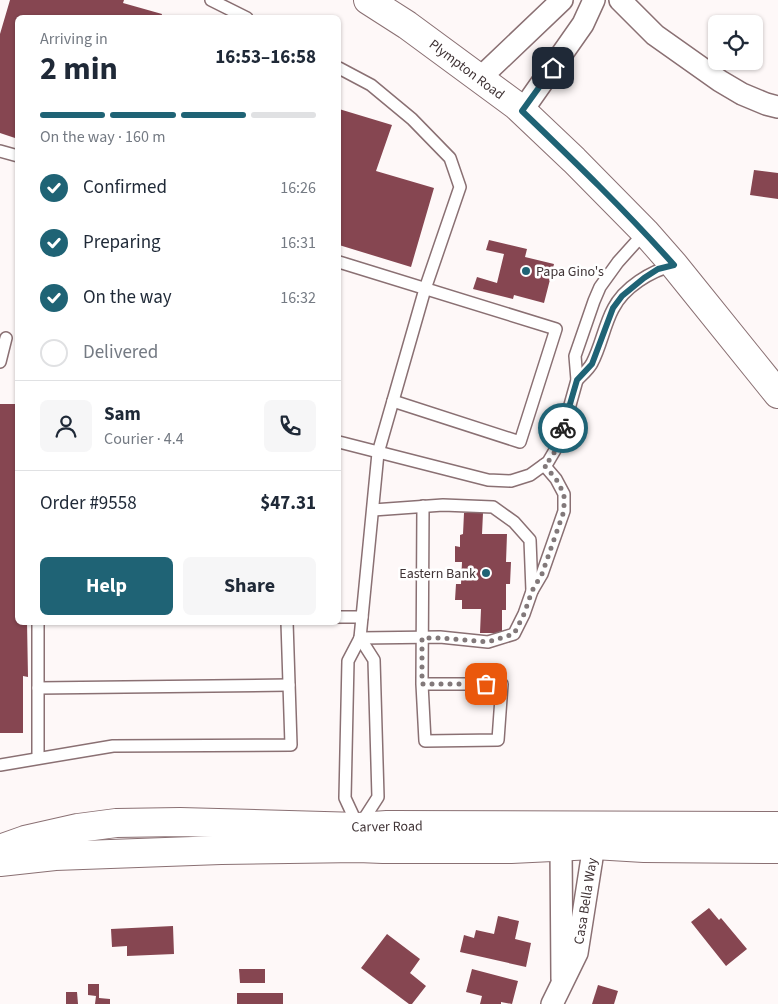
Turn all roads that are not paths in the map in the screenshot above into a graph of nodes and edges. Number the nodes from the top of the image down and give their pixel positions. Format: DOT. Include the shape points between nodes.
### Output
graph roads {
  1 [pos="211,0"];
  2 [pos="368,0"];
  3 [pos="562,0"];
  4 [pos="594,0"];
  5 [pos="620,0"];
  6 [pos="241,15"];
  7 [pos="341,69"];
  8 [pos="479,79"];
  9 [pos="778,107"];
  10 [pos="522,111"];
  11 [pos="0,151"];
  12 [pos="15,155"];
  13 [pos="645,232"];
  14 [pos="341,263"];
  15 [pos="674,265"];
  16 [pos="425,289"];
  17 [pos="8,339"];
  18 [pos="0,362"];
  19 [pos="577,380"];
  20 [pos="778,394"];
  21 [pos="393,401"];
  22 [pos="341,443"];
  23 [pos="378,453"];
  24 [pos="544,465"];
  25 [pos="422,506"];
  26 [pos="372,510"];
  27 [pos="532,591"];
  28 [pos="341,617"];
  29 [pos="362,617"];
  30 [pos="38,625"];
  31 [pos="287,625"];
  32 [pos="360,638"];
  33 [pos="422,638"];
  34 [pos="422,684"];
  35 [pos="289,685"];
  36 [pos="38,688"];
  37 [pos="38,758"];
  38 [pos="0,765"];
  39 [pos="778,826"];
  40 [pos="358,837"];
  41 [pos="594,845"];
  42 [pos="561,847"];
  43 [pos="0,848"];
  44 [pos="778,849"];
  45 [pos="0,862"];
  46 [pos="562,984"];
  47 [pos="552,1004"];
  1 -- 6 [label="lane"];
  2 -- 8 [label="main road, Plympton Road"];
  3 -- 8 [label="street"];
  4 -- 10 [label="street" via="583,24"];
  5 -- 9 [label="street" via="655,35 720,81 742,94"];
  7 -- 16 [label="lane" via="371,86 412,119 450,158 460,187"];
  8 -- 10 [label="main road, Plympton Road"];
  10 -- 13 [label="main road, Plympton Road"];
  11 -- 12 [label="lane"];
  13 -- 15 [label="main road, Plympton Road"];
  13 -- 19 [label="lane" via="600,287 575,356"];
  14 -- 16 [label="lane"];
  15 -- 19 [label="lane" via="658,269 622,296 613,308 592,364"];
  15 -- 20 [label="main road, Plympton Road"];
  16 -- 21 [label="lane"];
  16 -- 21 [label="lane" via="556,329 520,442"];
  17 -- 18 [label="lane"];
  19 -- 24 [label="lane" via="558,445"];
  21 -- 23 [label="lane"];
  22 -- 23 [label="lane"];
  23 -- 24 [label="lane" via="488,480 511,480 530,475"];
  23 -- 26 [label="lane"];
  24 -- 27 [label="lane" via="564,494 564,511 542,574"];
  25 -- 26 [label="lane"];
  25 -- 27 [label="lane" via="493,507 514,522 530,540"];
  25 -- 33 [label="lane"];
  26 -- 29 [label="lane"];
  27 -- 33 [label="lane" via="514,634 488,642"];
  28 -- 29 [label="lane"];
  29 -- 32 [label="lane"];
  30 -- 36 [label="lane"];
  31 -- 35 [label="lane"];
  32 -- 33 [label="lane"];
  32 -- 40 [label="lane" via="348,662 345,798"];
  32 -- 40 [label="lane" via="374,660 378,797"];
  33 -- 34 [label="lane"];
  34 -- 34 [label="lane" via="502,684 498,740 425,741"];
  35 -- 36 [label="lane"];
  35 -- 37 [label="lane" via="291,745 113,746"];
  36 -- 37 [label="lane"];
  37 -- 38 [label="lane"];
  39 -- 40 [label="main road, Carver Road" via="387,825"];
  40 -- 42 [label="main road, Carver Road" via="382,850"];
  40 -- 43 [label="main road, Carver Road" via="173,822 116,823 78,828"];
  40 -- 45 [label="main road, Carver Road"];
  41 -- 42 [label="main road, Carver Road"];
  41 -- 44 [label="main road, Carver Road"];
  41 -- 46 [label="street, Casa Bella Way" via="577,953"];
  42 -- 46 [label="street, Casa Bella Way"];
  46 -- 47 [label="street, Casa Bella Way"];
}
